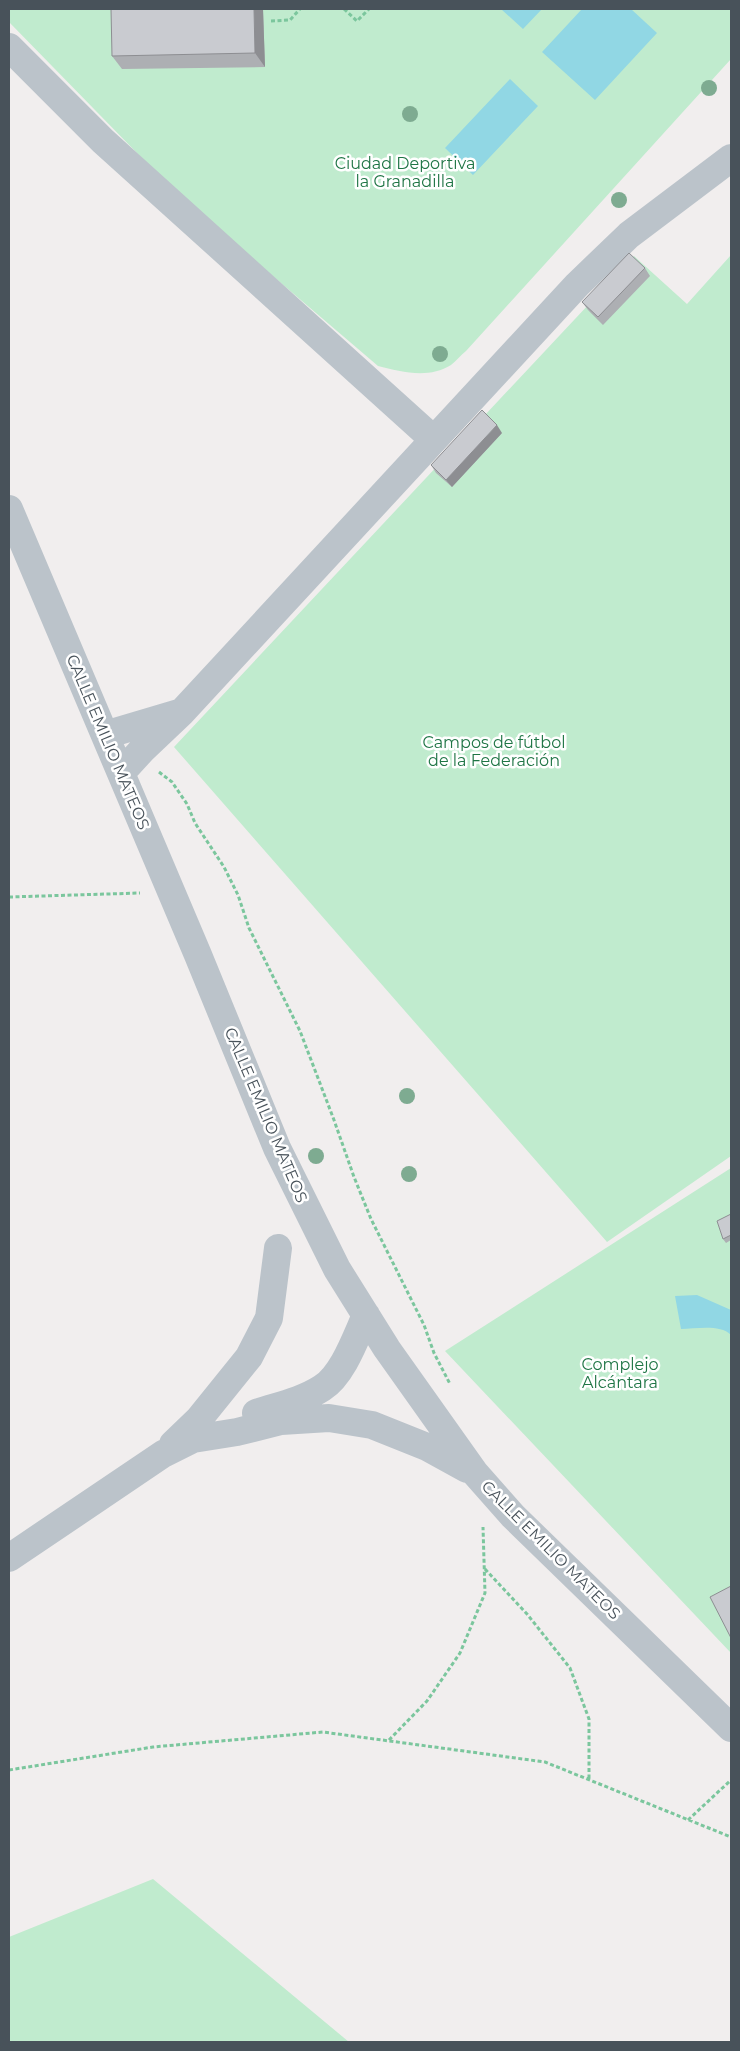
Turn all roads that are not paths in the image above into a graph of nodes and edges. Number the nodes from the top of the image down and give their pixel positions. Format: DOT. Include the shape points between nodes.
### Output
graph roads {
  1 [pos="9,47"];
  2 [pos="731,158"];
  3 [pos="433,439"];
  4 [pos="9,509"];
  5 [pos="182,712"];
  6 [pos="105,735"];
  7 [pos="121,773"];
  8 [pos="278,1248"];
  9 [pos="366,1315"];
  10 [pos="192,1439"];
  11 [pos="163,1454"];
  12 [pos="475,1473"];
  13 [pos="9,1558"];
  14 [pos="731,1728"];
  1 -- 3 [label="street" via="103,141"];
  2 -- 3 [label="street" via="616,248 577,285"];
  3 -- 5 [label="street"];
  4 -- 6 [label="street, CALLE EMILIO MATEOS"];
  5 -- 6 [label="street"];
  5 -- 7 [label="street"];
  6 -- 7 [label="street, CALLE EMILIO MATEOS"];
  7 -- 9 [label="street, CALLE EMILIO MATEOS" via="285,1167 337,1269"];
  8 -- 11 [label="street" via="269,1318 249,1357 199,1419"];
  9 -- 10 [label="street" via="342,1365 323,1388 212,1427"];
  9 -- 12 [label="street, CALLE EMILIO MATEOS"];
  10 -- 11 [label="street"];
  10 -- 12 [label="street" via="281,1421 350,1420 372,1425 426,1447"];
  11 -- 13 [label="street"];
  12 -- 14 [label="street, CALLE EMILIO MATEOS" via="513,1516"];
}
